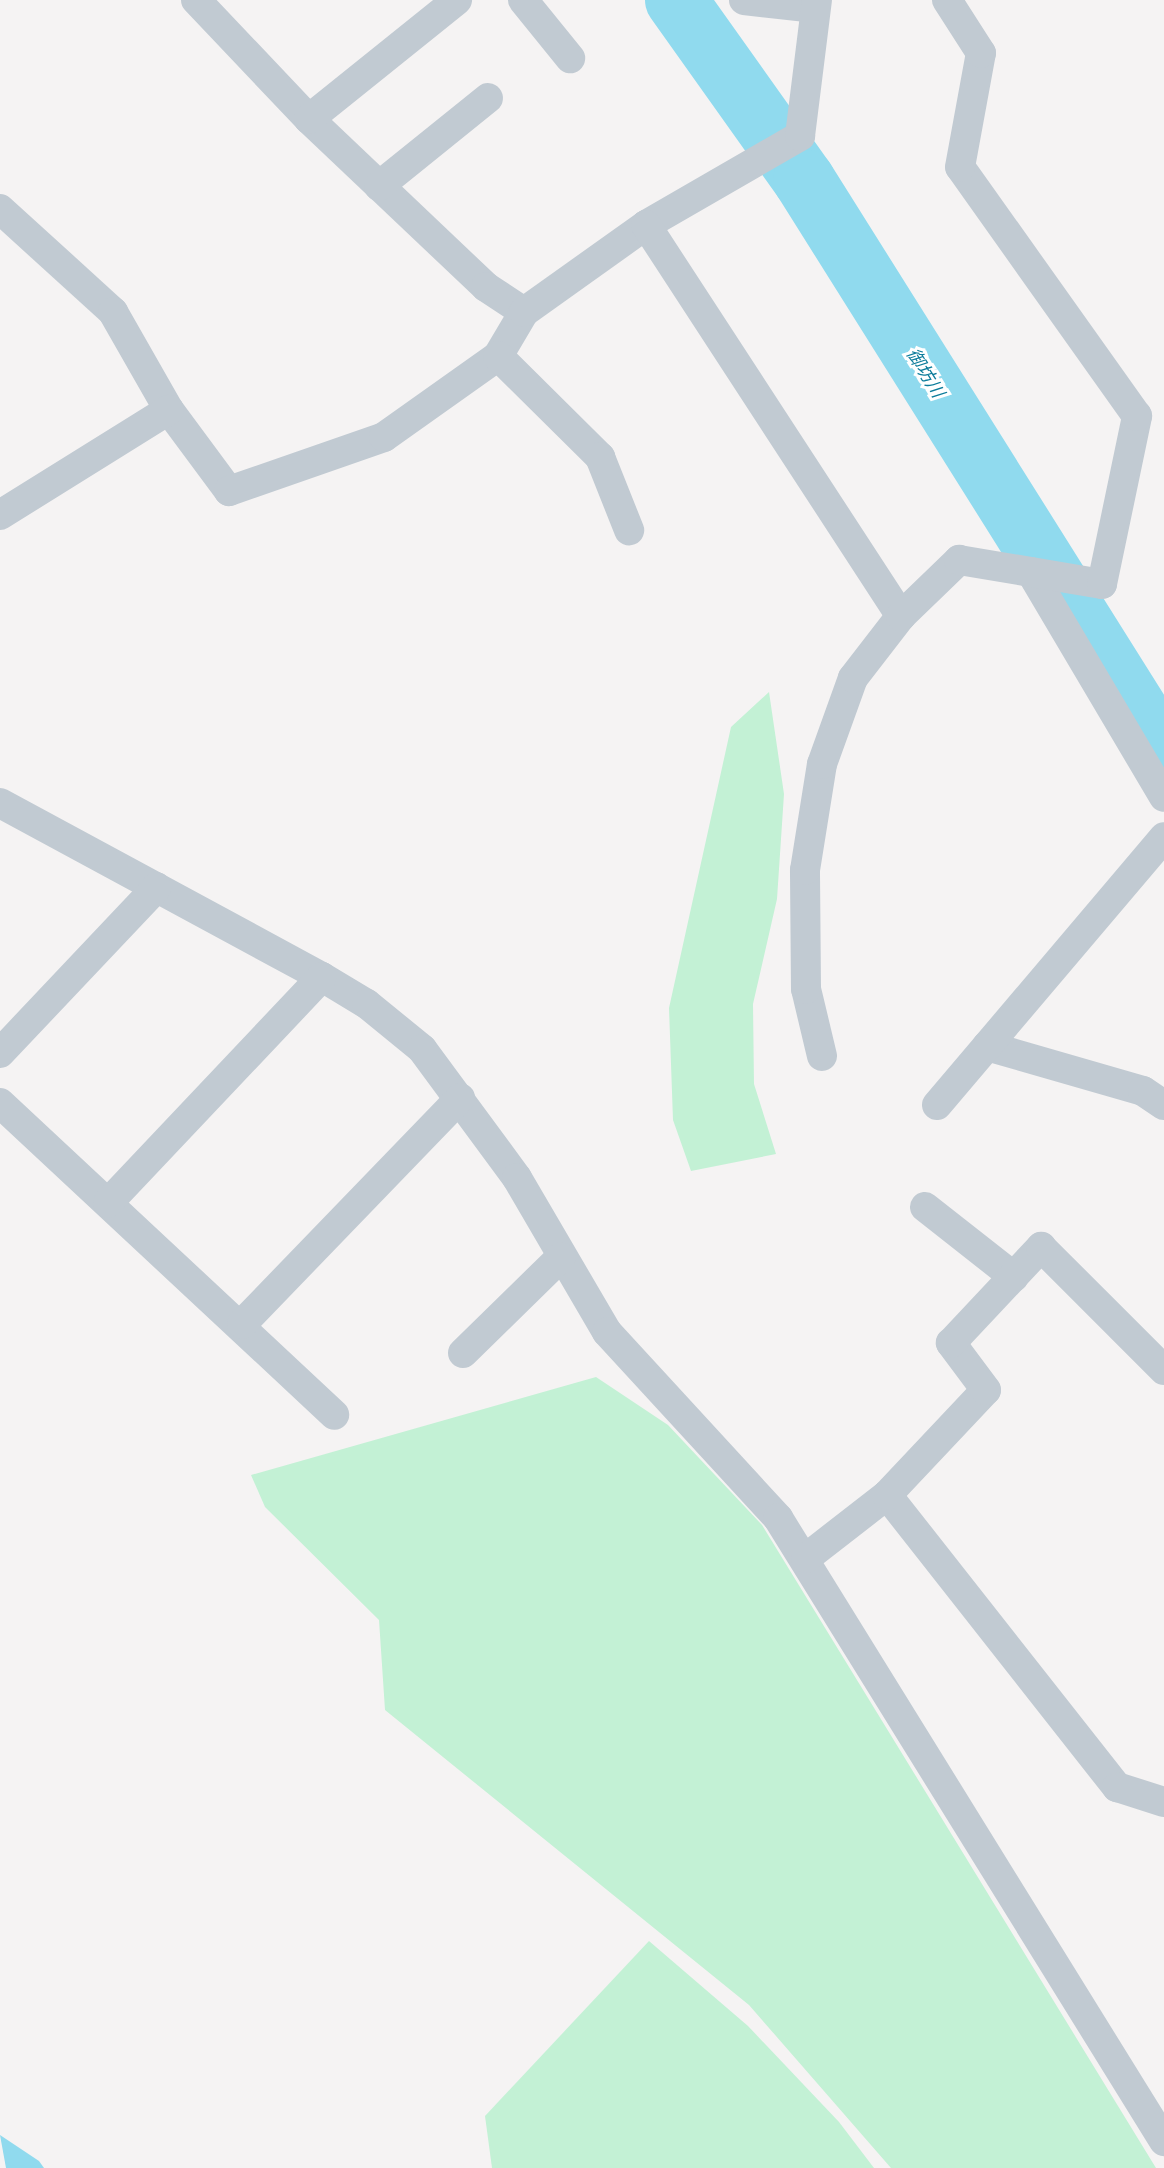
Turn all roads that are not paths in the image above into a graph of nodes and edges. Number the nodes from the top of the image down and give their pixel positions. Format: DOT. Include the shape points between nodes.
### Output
graph roads {
  1 [pos="196,0"];
  2 [pos="457,0"];
  3 [pos="523,0"];
  4 [pos="744,0"];
  5 [pos="948,0"];
  6 [pos="815,4"];
  7 [pos="570,58"];
  8 [pos="488,98"];
  9 [pos="309,119"];
  10 [pos="379,186"];
  11 [pos="0,209"];
  12 [pos="646,225"];
  13 [pos="524,312"];
  14 [pos="498,356"];
  15 [pos="169,410"];
  16 [pos="3,508"];
  17 [pos="628,530"];
  18 [pos="1031,572"];
  19 [pos="901,616"];
  20 [pos="1164,797"];
  21 [pos="0,803"];
  22 [pos="1164,837"];
  23 [pos="157,886"];
  24 [pos="322,977"];
  25 [pos="987,1046"];
  26 [pos="0,1053"];
  27 [pos="822,1056"];
  28 [pos="460,1098"];
  29 [pos="0,1103"];
  30 [pos="937,1105"];
  31 [pos="1164,1105"];
  32 [pos="108,1203"];
  33 [pos="925,1207"];
  34 [pos="561,1257"];
  35 [pos="1014,1277"];
  36 [pos="242,1324"];
  37 [pos="463,1353"];
  38 [pos="1164,1370"];
  39 [pos="334,1415"];
  40 [pos="887,1495"];
  41 [pos="806,1558"];
  42 [pos="1164,1802"];
  43 [pos="1164,2141"];
  1 -- 9 [label="street"];
  2 -- 9 [label="street"];
  3 -- 7 [label="street"];
  4 -- 6 [label="street"];
  5 -- 18 [label="street" via="981,53 960,167 1137,416 1102,584"];
  6 -- 12 [label="street" via="800,135"];
  8 -- 10 [label="street"];
  9 -- 10 [label="street"];
  10 -- 13 [label="street" via="486,287"];
  11 -- 15 [label="street" via="112,312"];
  12 -- 13 [label="street"];
  12 -- 19 [label="street"];
  13 -- 14 [label="street"];
  14 -- 15 [label="street" via="384,437 230,491"];
  14 -- 17 [label="street" via="600,457"];
  15 -- 16 [label="street"];
  18 -- 19 [label="street" via="958,560"];
  18 -- 20 [label="street"];
  19 -- 27 [label="street" via="853,678 822,764 805,870 806,989"];
  21 -- 23 [label="street"];
  22 -- 25 [label="street"];
  23 -- 24 [label="street"];
  23 -- 26 [label="street"];
  24 -- 28 [label="street" via="367,1004 422,1049"];
  24 -- 32 [label="street"];
  25 -- 30 [label="street"];
  25 -- 31 [label="street" via="1143,1091"];
  28 -- 34 [label="street" via="517,1178"];
  28 -- 36 [label="street"];
  29 -- 32 [label="street"];
  32 -- 36 [label="street"];
  33 -- 35 [label="street"];
  34 -- 37 [label="street"];
  34 -- 41 [label="street" via="607,1332 778,1518"];
  35 -- 38 [label="street" via="1041,1247"];
  35 -- 40 [label="street" via="951,1343 986,1390"];
  36 -- 39 [label="street"];
  40 -- 41 [label="street"];
  40 -- 42 [label="street" via="1117,1787"];
  41 -- 43 [label="street"];
}
